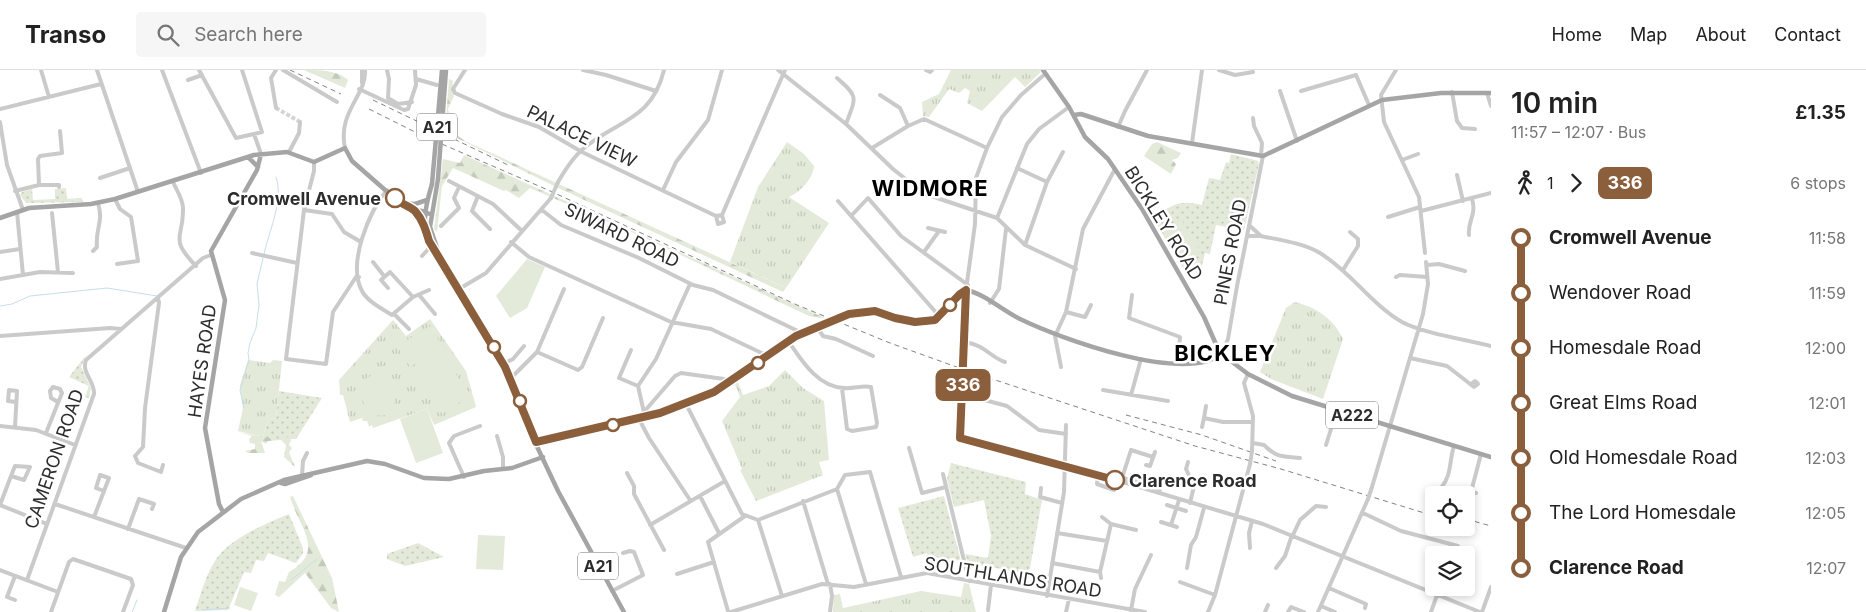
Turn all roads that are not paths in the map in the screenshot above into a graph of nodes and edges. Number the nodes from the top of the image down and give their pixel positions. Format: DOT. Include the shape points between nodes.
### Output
graph roads {
  1 [pos="41,70"];
  2 [pos="97,70"];
  3 [pos="162,70"];
  4 [pos="199,70"];
  5 [pos="242,70"];
  6 [pos="276,70"];
  7 [pos="283,70"];
  8 [pos="364,70"];
  9 [pos="387,70"];
  10 [pos="415,70"];
  11 [pos="442,70"];
  12 [pos="446,70"];
  13 [pos="465,70"];
  14 [pos="583,70"];
  15 [pos="664,70"];
  16 [pos="722,70"];
  17 [pos="778,70"];
  18 [pos="926,70"];
  19 [pos="932,70"];
  20 [pos="1147,70"];
  21 [pos="1202,70"];
  22 [pos="1220,70"];
  23 [pos="1396,70"];
  24 [pos="784,72"];
  25 [pos="1044,72"];
  26 [pos="1253,72"];
  27 [pos="202,75"];
  28 [pos="837,78"];
  29 [pos="416,79"];
  30 [pos="188,80"];
  31 [pos="101,84"];
  32 [pos="437,85"];
  33 [pos="359,90"];
  34 [pos="656,91"];
  35 [pos="1280,91"];
  36 [pos="1301,91"];
  37 [pos="1452,92"];
  38 [pos="1489,93"];
  39 [pos="880,95"];
  40 [pos="49,97"];
  41 [pos="1382,100"];
  42 [pos="337,102"];
  43 [pos="412,102"];
  44 [pos="1369,105"];
  45 [pos="1491,106"];
  46 [pos="1069,107"];
  47 [pos="276,108"];
  48 [pos="0,109"];
  49 [pos="1074,115"];
  50 [pos="1253,118"];
  51 [pos="0,122"];
  52 [pos="300,122"];
  53 [pos="846,124"];
  54 [pos="908,126"];
  55 [pos="1118,127"];
  56 [pos="1475,129"];
  57 [pos="60,131"];
  58 [pos="254,134"];
  59 [pos="1297,141"];
  60 [pos="1192,143"];
  61 [pos="346,148"];
  62 [pos="872,148"];
  63 [pos="987,148"];
  64 [pos="580,151"];
  65 [pos="289,152"];
  66 [pos="1063,152"];
  67 [pos="262,154"];
  68 [pos="1418,154"];
  69 [pos="254,155"];
  70 [pos="1262,156"];
  71 [pos="248,157"];
  72 [pos="1402,160"];
  73 [pos="314,162"];
  74 [pos="258,167"];
  75 [pos="130,168"];
  76 [pos="1017,168"];
  77 [pos="1115,169"];
  78 [pos="200,173"];
  79 [pos="1457,175"];
  80 [pos="100,178"];
  81 [pos="449,181"];
  82 [pos="173,182"];
  83 [pos="1047,182"];
  84 [pos="39,185"];
  85 [pos="59,187"];
  86 [pos="459,187"];
  87 [pos="387,190"];
  88 [pos="663,190"];
  89 [pos="16,191"];
  90 [pos="138,192"];
  91 [pos="1491,193"];
  92 [pos="478,196"];
  93 [pos="115,199"];
  94 [pos="1472,199"];
  95 [pos="426,200"];
  96 [pos="838,201"];
  97 [pos="1464,201"];
  98 [pos="98,203"];
  99 [pos="400,203"];
  100 [pos="1421,209"];
  101 [pos="23,210"];
  102 [pos="304,210"];
  103 [pos="414,210"];
  104 [pos="542,210"];
  105 [pos="973,210"];
  106 [pos="17,212"];
  107 [pos="424,212"];
  108 [pos="52,213"];
  109 [pos="430,214"];
  110 [pos="722,215"];
  111 [pos="716,216"];
  112 [pos="851,216"];
  113 [pos="1388,217"];
  114 [pos="0,218"];
  115 [pos="997,218"];
  116 [pos="1249,225"];
  117 [pos="425,226"];
  118 [pos="441,226"];
  119 [pos="928,228"];
  120 [pos="490,229"];
  121 [pos="1006,229"];
  122 [pos="522,231"];
  123 [pos="939,231"];
  124 [pos="944,232"];
  125 [pos="1350,232"];
  126 [pos="1469,235"];
  127 [pos="1247,236"];
  128 [pos="1261,236"];
  129 [pos="361,242"];
  130 [pos="511,242"];
  131 [pos="432,245"];
  132 [pos="1025,245"];
  133 [pos="20,250"];
  134 [pos="93,251"];
  135 [pos="0,252"];
  136 [pos="924,252"];
  137 [pos="252,253"];
  138 [pos="1425,253"];
  139 [pos="439,254"];
  140 [pos="211,255"];
  141 [pos="422,256"];
  142 [pos="373,262"];
  143 [pos="296,263"];
  144 [pos="117,264"];
  145 [pos="196,266"];
  146 [pos="1076,269"];
  147 [pos="1343,270"];
  148 [pos="1465,271"];
  149 [pos="58,272"];
  150 [pos="73,273"];
  151 [pos="23,275"];
  152 [pos="384,276"];
  153 [pos="359,277"];
  154 [pos="1396,277"];
  155 [pos="1427,277"];
  156 [pos="0,279"];
  157 [pos="690,284"];
  158 [pos="388,288"];
  159 [pos="967,288"];
  160 [pos="459,289"];
  161 [pos="564,289"];
  162 [pos="429,290"];
  163 [pos="1132,295"];
  164 [pos="420,296"];
  165 [pos="413,297"];
  166 [pos="158,298"];
  167 [pos="990,303"];
  168 [pos="1091,304"];
  169 [pos="1066,312"];
  170 [pos="392,314"];
  171 [pos="435,314"];
  172 [pos="940,317"];
  173 [pos="603,318"];
  174 [pos="673,322"];
  175 [pos="816,326"];
  176 [pos="1419,328"];
  177 [pos="121,329"];
  178 [pos="409,329"];
  179 [pos="802,333"];
  180 [pos="0,336"];
  181 [pos="1055,336"];
  182 [pos="789,342"];
  183 [pos="965,342"];
  184 [pos="524,346"];
  185 [pos="1491,346"];
  186 [pos="631,350"];
  187 [pos="537,352"];
  188 [pos="1222,353"];
  189 [pos="768,356"];
  190 [pos="873,356"];
  191 [pos="1410,358"];
  192 [pos="1141,359"];
  193 [pos="1006,362"];
  194 [pos="1178,363"];
  195 [pos="326,364"];
  196 [pos="503,364"];
  197 [pos="964,364"];
  198 [pos="332,365"];
  199 [pos="1061,367"];
  200 [pos="964,372"];
  201 [pos="1248,374"];
  202 [pos="510,379"];
  203 [pos="729,382"];
  204 [pos="1471,384"];
  205 [pos="638,386"];
  206 [pos="842,388"];
  207 [pos="1103,390"];
  208 [pos="962,394"];
  209 [pos="1131,395"];
  210 [pos="1168,401"];
  211 [pos="16,402"];
  212 [pos="58,402"];
  213 [pos="686,404"];
  214 [pos="1206,406"];
  215 [pos="1337,410"];
  216 [pos="644,415"];
  217 [pos="1204,418"];
  218 [pos="639,419"];
  219 [pos="1253,422"];
  220 [pos="1066,425"];
  221 [pos="0,426"];
  222 [pos="480,426"];
  223 [pos="1202,427"];
  224 [pos="1390,427"];
  225 [pos="14,428"];
  226 [pos="46,433"];
  227 [pos="1066,434"];
  228 [pos="497,436"];
  229 [pos="536,442"];
  230 [pos="1253,443"];
  231 [pos="1132,444"];
  232 [pos="75,445"];
  233 [pos="1326,445"];
  234 [pos="1454,446"];
  235 [pos="909,448"];
  236 [pos="1131,450"];
  237 [pos="1155,452"];
  238 [pos="307,453"];
  239 [pos="1481,454"];
  240 [pos="542,457"];
  241 [pos="1153,457"];
  242 [pos="1491,457"];
  243 [pos="1300,458"];
  244 [pos="1188,462"];
  245 [pos="163,465"];
  246 [pos="1146,465"];
  247 [pos="1066,466"];
  248 [pos="503,469"];
  249 [pos="318,472"];
  250 [pos="627,473"];
  251 [pos="943,474"];
  252 [pos="302,475"];
  253 [pos="1098,475"];
  254 [pos="11,476"];
  255 [pos="464,477"];
  256 [pos="1121,479"];
  257 [pos="725,481"];
  258 [pos="281,483"];
  259 [pos="1443,486"];
  260 [pos="946,487"];
  261 [pos="1041,488"];
  262 [pos="837,489"];
  263 [pos="1114,490"];
  264 [pos="104,491"];
  265 [pos="1476,493"];
  266 [pos="700,496"];
  267 [pos="690,500"];
  268 [pos="1179,500"];
  269 [pos="804,501"];
  270 [pos="1062,502"];
  271 [pos="1190,503"];
  272 [pos="54,504"];
  273 [pos="0,505"];
  274 [pos="1167,505"];
  275 [pos="1326,507"];
  276 [pos="1177,508"];
  277 [pos="1204,508"];
  278 [pos="152,509"];
  279 [pos="1186,511"];
  280 [pos="223,512"];
  281 [pos="1363,513"];
  282 [pos="745,516"];
  283 [pos="1102,517"];
  284 [pos="1237,517"];
  285 [pos="94,518"];
  286 [pos="758,520"];
  287 [pos="1252,521"];
  288 [pos="1161,522"];
  289 [pos="47,524"];
  290 [pos="650,524"];
  291 [pos="1111,524"];
  292 [pos="1172,525"];
  293 [pos="1178,527"];
  294 [pos="128,529"];
  295 [pos="1136,530"];
  296 [pos="719,533"];
  297 [pos="1057,533"];
  298 [pos="1292,535"];
  299 [pos="1106,541"];
  300 [pos="1458,546"];
  301 [pos="186,548"];
  302 [pos="1250,548"];
  303 [pos="664,550"];
  304 [pos="623,553"];
  305 [pos="1151,555"];
  306 [pos="1343,556"];
  307 [pos="714,562"];
  308 [pos="1052,564"];
  309 [pos="1187,568"];
  310 [pos="1276,568"];
  311 [pos="0,570"];
  312 [pos="1100,572"];
  313 [pos="677,574"];
  314 [pos="643,575"];
  315 [pos="14,576"];
  316 [pos="650,577"];
  317 [pos="901,577"];
  318 [pos="1101,578"];
  319 [pos="27,580"];
  320 [pos="969,581"];
  321 [pos="1180,582"];
  322 [pos="829,584"];
  323 [pos="866,584"];
  324 [pos="991,585"];
  325 [pos="1491,587"];
  326 [pos="1329,588"];
  327 [pos="1425,590"];
  328 [pos="612,591"];
  329 [pos="58,592"];
  330 [pos="1214,595"];
  331 [pos="782,596"];
  332 [pos="1047,596"];
  333 [pos="1437,596"];
  334 [pos="1440,596"];
  335 [pos="1069,599"];
  336 [pos="15,600"];
  337 [pos="1268,605"];
  338 [pos="749,606"];
  339 [pos="1321,606"];
  340 [pos="1365,608"];
  341 [pos="988,610"];
  342 [pos="1131,610"];
  343 [pos="51,612"];
  344 [pos="123,612"];
  345 [pos="164,612"];
  346 [pos="624,612"];
  347 [pos="729,612"];
  348 [pos="750,612"];
  349 [pos="830,612"];
  350 [pos="1066,612"];
  351 [pos="1145,612"];
  352 [pos="1208,612"];
  353 [pos="1265,612"];
  354 [pos="1288,612"];
  355 [pos="1304,612"];
  356 [pos="1318,612"];
  357 [pos="1335,612"];
  358 [pos="1431,612"];
  359 [pos="1481,612"];
  1 -- 40 [label="street"];
  2 -- 31 [label="street"];
  3 -- 78 [label="street"];
  4 -- 27 [label="street"];
  5 -- 58 [label="street" via="262,132"];
  6 -- 47 [label="street" via="270,78"];
  7 -- 42 [label="street"];
  8 -- 33 [label="street" via="365,80"];
  9 -- 43 [label="street" via="388,98 398,104"];
  10 -- 29 [label="street"];
  11 -- 95 [label="main road, A21, bridge" via="432,184"];
  12 -- 109 [label="main road, A21, bridge" via="438,179"];
  13 -- 64 [label="street, PALACE VIEW" via="454,92 539,127"];
  14 -- 34 [label="street"];
  15 -- 34 [label="street"];
  16 -- 88 [label="street" via="708,120 676,162"];
  17 -- 24 [label="street"];
  18 -- 19 [label="street"];
  20 -- 55 [label="street"];
  21 -- 60 [label="street"];
  22 -- 26 [label="street" via="1235,75"];
  23 -- 41 [label="street"];
  24 -- 53 [label="street"];
  24 -- 110 [label="street"];
  25 -- 46 [label="main road, A222"];
  25 -- 63 [label="street" via="1010,106"];
  27 -- 30 [label="street"];
  27 -- 58 [label="street" via="236,138"];
  28 -- 53 [label="street" via="854,93 856,100"];
  29 -- 32 [label="street"];
  29 -- 43 [label="street"];
  31 -- 40 [label="street"];
  31 -- 75 [label="street"];
  33 -- 43 [label="street" via="404,110"];
  33 -- 61 [label="street" via="346,120"];
  34 -- 64 [label="street" via="638,114 608,130"];
  35 -- 59 [label="street"];
  36 -- 44 [label="street" via="1356,75"];
  37 -- 38 [label="main road"];
  37 -- 41 [label="main road"];
  37 -- 56 [label="street" via="1457,121 1462,128"];
  38 -- 45 [label="street"];
  39 -- 54 [label="street" via="900,108"];
  40 -- 48 [label="street"];
  41 -- 44 [label="main road"];
  41 -- 72 [label="street" via="1386,128"];
  44 -- 59 [label="main road"];
  46 -- 49 [label="main road, A222"];
  46 -- 76 [label="street" via="1039,129 1027,144"];
  49 -- 55 [label="main road" via="1082,114"];
  49 -- 77 [label="main road, BICKLEY ROAD / A222" via="1085,137"];
  50 -- 70 [label="street" via="1262,143"];
  51 -- 89 [label="street" via="7,166"];
  52 -- 65 [label="street" via="299,132"];
  53 -- 62 [label="street"];
  54 -- 62 [label="street"];
  54 -- 63 [label="street" via="930,120"];
  55 -- 60 [label="main road"];
  57 -- 84 [label="street" via="62,153 38,159"];
  58 -- 67 [label="street"];
  59 -- 70 [label="main road"];
  60 -- 70 [label="main road"];
  61 -- 73 [label="main road"];
  61 -- 87 [label="main road" via="352,161"];
  62 -- 105 [label="street" via="918,189"];
  63 -- 105 [label="street" via="976,178"];
  64 -- 88 [label="street, PALACE VIEW"];
  64 -- 104 [label="street, bridge"];
  65 -- 67 [label="main road"];
  65 -- 73 [label="main road"];
  66 -- 83 [label="street"];
  67 -- 69 [label="main road"];
  67 -- 74 [label="main road"];
  68 -- 72 [label="street"];
  69 -- 71 [label="main road"];
  69 -- 74 [label="main road"];
  70 -- 116 [label="street, PINES ROAD"];
  71 -- 74 [label="main road"];
  71 -- 78 [label="main road"];
  72 -- 100 [label="street"];
  73 -- 102 [label="street"];
  74 -- 140 [label="main road" via="213,244"];
  75 -- 80 [label="street"];
  75 -- 90 [label="street"];
  76 -- 83 [label="street"];
  76 -- 115 [label="street"];
  77 -- 146 [label="street" via="1083,229"];
  77 -- 188 [label="main road, BICKLEY ROAD / A222" via="1142,209"];
  78 -- 82 [label="main road"];
  79 -- 97 [label="street"];
  81 -- 86 [label="street"];
  82 -- 90 [label="main road"];
  82 -- 145 [label="street" via="183,206 178,242"];
  83 -- 132 [label="street"];
  84 -- 85 [label="street"];
  84 -- 89 [label="street"];
  86 -- 92 [label="street"];
  86 -- 118 [label="street" via="454,198 461,207"];
  87 -- 99 [label="main road"];
  87 -- 129 [label="street" via="378,201"];
  88 -- 111 [label="street, PALACE VIEW"];
  89 -- 101 [label="street"];
  90 -- 93 [label="main road"];
  91 -- 94 [label="street"];
  92 -- 120 [label="street" via="472,212"];
  92 -- 122 [label="street" via="493,204"];
  93 -- 98 [label="main road"];
  93 -- 144 [label="street" via="120,209 131,217 138,261"];
  94 -- 97 [label="street"];
  94 -- 126 [label="street" via="1474,211"];
  95 -- 99 [label="main road" via="415,204"];
  95 -- 107 [label="main road, A21"];
  96 -- 112 [label="street"];
  97 -- 100 [label="street"];
  98 -- 101 [label="main road"];
  98 -- 134 [label="street" via="102,216 96,236 97,247"];
  99 -- 103 [label="main road"];
  100 -- 113 [label="street"];
  100 -- 138 [label="street"];
  101 -- 106 [label="main road"];
  102 -- 129 [label="street" via="332,214 344,232"];
  102 -- 143 [label="street"];
  103 -- 107 [label="main road"];
  103 -- 117 [label="main road"];
  104 -- 122 [label="street"];
  104 -- 157 [label="street, SIWARD ROAD" via="561,225"];
  105 -- 115 [label="street"];
  105 -- 159 [label="street" via="975,224"];
  106 -- 114 [label="main road"];
  106 -- 133 [label="street"];
  107 -- 109 [label="main road"];
  107 -- 117 [label="main road, A21"];
  108 -- 149 [label="street"];
  109 -- 139 [label="main road, A21" via="431,234"];
  110 -- 111 [label="street"];
  110 -- 111 [label="street" via="724,222 721,224 718,224"];
  112 -- 136 [label="street" via="868,198 901,236"];
  112 -- 172 [label="street"];
  115 -- 121 [label="street"];
  116 -- 127 [label="street, PINES ROAD"];
  116 -- 128 [label="street"];
  117 -- 131 [label="main road, A21"];
  119 -- 123 [label="street"];
  121 -- 132 [label="street"];
  121 -- 167 [label="street" via="999,289"];
  122 -- 130 [label="street"];
  123 -- 124 [label="street"];
  123 -- 136 [label="street"];
  125 -- 147 [label="street" via="1358,239 1358,246"];
  127 -- 128 [label="street"];
  127 -- 188 [label="street, PINES ROAD" via="1228,339"];
  128 -- 147 [label="street" via="1312,249"];
  129 -- 153 [label="street" via="357,259"];
  130 -- 160 [label="street" via="482,276"];
  130 -- 174 [label="street" via="529,256"];
  131 -- 139 [label="main road, A21"];
  131 -- 141 [label="street"];
  132 -- 146 [label="street"];
  133 -- 135 [label="street"];
  133 -- 151 [label="street"];
  136 -- 159 [label="street"];
  137 -- 143 [label="street"];
  139 -- 160 [label="main road, A21"];
  140 -- 145 [label="street, CAMERON ROAD"];
  140 -- 280 [label="main road, HAYES ROAD" via="225,300 206,435"];
  142 -- 152 [label="street"];
  143 -- 195 [label="street" via="286,359"];
  145 -- 166 [label="street, CAMERON ROAD"];
  146 -- 169 [label="street"];
  147 -- 176 [label="street" via="1385,311"];
  148 -- 155 [label="street" via="1426,263"];
  149 -- 150 [label="street"];
  149 -- 151 [label="street"];
  151 -- 156 [label="street"];
  152 -- 158 [label="street" via="381,280"];
  152 -- 165 [label="street" via="390,272"];
  153 -- 170 [label="street" via="363,293"];
  153 -- 195 [label="street" via="333,312"];
  154 -- 155 [label="street"];
  155 -- 176 [label="street"];
  157 -- 174 [label="street"];
  157 -- 179 [label="street, SIWARD ROAD" via="713,290"];
  159 -- 167 [label="main road"];
  159 -- 172 [label="main road"];
  159 -- 183 [label="street"];
  160 -- 196 [label="main road, A21"];
  161 -- 187 [label="street"];
  162 -- 164 [label="street"];
  163 -- 194 [label="street" via="1127,318 1179,336"];
  164 -- 165 [label="street"];
  164 -- 171 [label="street"];
  165 -- 170 [label="street"];
  166 -- 177 [label="street, CAMERON ROAD"];
  166 -- 245 [label="street" via="160,303 145,408 144,445 134,456 138,463 160,472"];
  167 -- 181 [label="main road"];
  168 -- 169 [label="street" via="1085,317"];
  169 -- 181 [label="street"];
  170 -- 178 [label="street"];
  172 -- 175 [label="main road" via="930,322 915,322 875,311 859,312"];
  173 -- 187 [label="street" via="578,370"];
  174 -- 189 [label="street" via="711,329"];
  174 -- 205 [label="street"];
  175 -- 179 [label="main road"];
  175 -- 190 [label="street" via="822,336"];
  176 -- 185 [label="street"];
  176 -- 191 [label="street"];
  177 -- 180 [label="street"];
  177 -- 232 [label="street, CAMERON ROAD" via="85,362 94,394"];
  179 -- 182 [label="main road"];
  181 -- 192 [label="main road"];
  181 -- 199 [label="street"];
  182 -- 189 [label="main road"];
  182 -- 206 [label="street" via="814,374 826,383"];
  183 -- 193 [label="street" via="988,350 998,360"];
  183 -- 197 [label="street"];
  184 -- 196 [label="street"];
  186 -- 205 [label="street" via="619,378"];
  187 -- 202 [label="street"];
  188 -- 194 [label="main road" via="1206,361"];
  188 -- 201 [label="main road, A222"];
  189 -- 203 [label="main road"];
  191 -- 204 [label="street" via="1447,366"];
  191 -- 224 [label="street"];
  192 -- 194 [label="main road"];
  192 -- 209 [label="street"];
  195 -- 198 [label="street"];
  196 -- 202 [label="main road, A21"];
  200 -- 208 [label="street"];
  201 -- 215 [label="main road, A222" via="1284,393"];
  201 -- 219 [label="street" via="1244,382 1252,406"];
  202 -- 229 [label="main road, A21"];
  203 -- 213 [label="main road"];
  203 -- 216 [label="street" via="681,373 675,376"];
  205 -- 216 [label="street"];
  206 -- 206 [label="street" via="846,428 852,431 872,429 877,424 872,389 868,386"];
  207 -- 209 [label="street"];
  208 -- 227 [label="street" via="1007,406 1039,430"];
  208 -- 247 [label="street" via="960,438"];
  209 -- 210 [label="street"];
  211 -- 225 [label="street"];
  212 -- 226 [label="street"];
  213 -- 216 [label="main road"];
  213 -- 257 [label="street"];
  214 -- 217 [label="street"];
  215 -- 224 [label="main road, A222"];
  215 -- 233 [label="street"];
  216 -- 218 [label="main road"];
  217 -- 219 [label="street"];
  217 -- 223 [label="street"];
  218 -- 229 [label="main road"];
  218 -- 267 [label="street" via="648,438"];
  219 -- 230 [label="street"];
  220 -- 227 [label="street"];
  221 -- 225 [label="street"];
  222 -- 255 [label="street" via="454,436 449,443"];
  224 -- 234 [label="main road, A222"];
  224 -- 281 [label="street, bridge"];
  225 -- 226 [label="street"];
  226 -- 232 [label="street"];
  227 -- 247 [label="street"];
  228 -- 248 [label="street"];
  229 -- 240 [label="main road, A21"];
  230 -- 243 [label="street" via="1264,444 1271,453"];
  230 -- 284 [label="street, bridge"];
  231 -- 236 [label="street"];
  232 -- 272 [label="street, CAMERON ROAD"];
  234 -- 239 [label="main road, A222"];
  234 -- 259 [label="street" via="1453,460"];
  235 -- 260 [label="street" via="922,493"];
  236 -- 241 [label="street"];
  236 -- 256 [label="street"];
  237 -- 241 [label="street"];
  238 -- 252 [label="street"];
  239 -- 242 [label="main road, A222"];
  239 -- 265 [label="street" via="1471,492"];
  240 -- 248 [label="main road"];
  240 -- 328 [label="main road, A21"];
  241 -- 246 [label="street" via="1150,466"];
  244 -- 271 [label="street" via="1186,469 1194,486"];
  247 -- 253 [label="street"];
  247 -- 270 [label="street"];
  248 -- 255 [label="main road"];
  249 -- 252 [label="main road"];
  249 -- 255 [label="main road" via="369,461 430,479"];
  249 -- 258 [label="main road"];
  250 -- 290 [label="street"];
  251 -- 260 [label="street"];
  252 -- 258 [label="main road"];
  253 -- 256 [label="street" via="1107,478 1110,474"];
  253 -- 263 [label="street" via="1097,484"];
  254 -- 254 [label="street" via="24,480 31,465 15,466"];
  254 -- 273 [label="street"];
  256 -- 268 [label="street" via="1160,489 1159,493"];
  257 -- 266 [label="street"];
  257 -- 282 [label="street"];
  258 -- 280 [label="main road" via="241,499"];
  260 -- 320 [label="street"];
  261 -- 270 [label="street" via="1040,497"];
  262 -- 269 [label="street"];
  262 -- 317 [label="street" via="845,475 870,472"];
  262 -- 323 [label="street"];
  264 -- 285 [label="street"];
  266 -- 267 [label="street"];
  266 -- 296 [label="street"];
  267 -- 290 [label="street"];
  268 -- 271 [label="street"];
  268 -- 276 [label="street"];
  269 -- 286 [label="street"];
  269 -- 322 [label="street"];
  270 -- 297 [label="street"];
  271 -- 277 [label="street"];
  272 -- 285 [label="street"];
  272 -- 289 [label="street, CAMERON ROAD"];
  273 -- 289 [label="street"];
  274 -- 276 [label="street"];
  275 -- 298 [label="street" via="1316,506 1300,520"];
  276 -- 279 [label="street"];
  276 -- 292 [label="street"];
  277 -- 284 [label="street"];
  277 -- 309 [label="street"];
  278 -- 294 [label="street" via="154,504 139,499"];
  280 -- 301 [label="main road" via="198,532"];
  281 -- 300 [label="street" via="1401,531"];
  281 -- 306 [label="street"];
  282 -- 286 [label="street"];
  282 -- 296 [label="street"];
  283 -- 291 [label="street"];
  284 -- 287 [label="street"];
  284 -- 330 [label="street"];
  285 -- 294 [label="street"];
  286 -- 331 [label="street"];
  287 -- 298 [label="street"];
  287 -- 302 [label="street"];
  288 -- 292 [label="street"];
  289 -- 319 [label="street, CAMERON ROAD"];
  290 -- 303 [label="street"];
  291 -- 295 [label="street"];
  291 -- 299 [label="street"];
  292 -- 293 [label="street"];
  294 -- 301 [label="street"];
  296 -- 307 [label="street" via="708,542"];
  297 -- 299 [label="street"];
  297 -- 308 [label="street"];
  298 -- 306 [label="street"];
  298 -- 310 [label="street" via="1285,556"];
  299 -- 312 [label="street"];
  301 -- 345 [label="main road"];
  304 -- 314 [label="street" via="634,552"];
  305 -- 342 [label="street" via="1135,589"];
  306 -- 326 [label="street"];
  306 -- 327 [label="street"];
  307 -- 313 [label="street"];
  307 -- 347 [label="street"];
  308 -- 312 [label="street"];
  308 -- 332 [label="street"];
  311 -- 315 [label="street"];
  312 -- 318 [label="street"];
  314 -- 316 [label="street"];
  314 -- 328 [label="street"];
  315 -- 319 [label="street"];
  315 -- 336 [label="street" via="6,596"];
  317 -- 320 [label="street, SOUTHLANDS ROAD" via="927,573"];
  317 -- 323 [label="street, SOUTHLANDS ROAD"];
  319 -- 329 [label="street"];
  320 -- 324 [label="street, SOUTHLANDS ROAD"];
  321 -- 330 [label="street"];
  322 -- 323 [label="street, SOUTHLANDS ROAD" via="849,587"];
  322 -- 331 [label="street, SOUTHLANDS ROAD"];
  322 -- 349 [label="street" via="832,596"];
  324 -- 332 [label="street, SOUTHLANDS ROAD"];
  324 -- 341 [label="street"];
  325 -- 359 [label="street"];
  326 -- 339 [label="street"];
  326 -- 340 [label="street" via="1366,604"];
  328 -- 346 [label="main road, A21"];
  329 -- 343 [label="street"];
  329 -- 344 [label="street" via="72,559 131,579 133,585"];
  330 -- 352 [label="street"];
  331 -- 338 [label="street, SOUTHLANDS ROAD"];
  332 -- 335 [label="street, SOUTHLANDS ROAD"];
  333 -- 358 [label="street"];
  334 -- 359 [label="street"];
  335 -- 342 [label="street, SOUTHLANDS ROAD"];
  335 -- 350 [label="street"];
  337 -- 353 [label="street"];
  338 -- 347 [label="street, SOUTHLANDS ROAD"];
  338 -- 348 [label="street"];
  339 -- 356 [label="street"];
  339 -- 357 [label="street"];
  342 -- 351 [label="street, SOUTHLANDS ROAD"];
  354 -- 355 [label="street" via="1291,607"];
}
